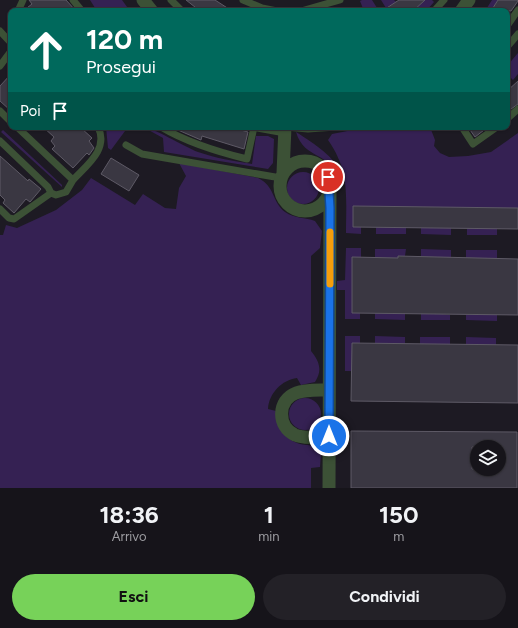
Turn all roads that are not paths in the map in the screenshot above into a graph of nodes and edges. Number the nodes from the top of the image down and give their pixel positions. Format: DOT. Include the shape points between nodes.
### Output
graph roads {
  1 [pos="73,0"];
  2 [pos="143,0"];
  3 [pos="171,0"];
  4 [pos="243,0"];
  5 [pos="340,0"];
  6 [pos="444,0"];
  7 [pos="80,8"];
  8 [pos="150,8"];
  9 [pos="179,8"];
  10 [pos="262,8"];
  11 [pos="311,8"];
  12 [pos="437,8"];
  13 [pos="518,10"];
  14 [pos="510,22"];
  15 [pos="0,31"];
  16 [pos="518,34"];
  17 [pos="8,40"];
  18 [pos="510,43"];
  19 [pos="8,56"];
  20 [pos="0,66"];
  21 [pos="518,109"];
  22 [pos="0,111"];
  23 [pos="510,116"];
  24 [pos="8,119"];
  25 [pos="20,130"];
  26 [pos="99,130"];
  27 [pos="167,130"];
  28 [pos="252,130"];
  29 [pos="285,130"];
  30 [pos="285,130"];
  31 [pos="464,130"];
  32 [pos="493,130"];
  33 [pos="0,141"];
  34 [pos="126,145"];
  35 [pos="311,162"];
  36 [pos="282,176"];
  37 [pos="73,180"];
  38 [pos="330,189"];
  39 [pos="51,194"];
  40 [pos="0,209"];
  41 [pos="310,210"];
  42 [pos="330,232"];
  43 [pos="329,390"];
  44 [pos="329,436"];
  45 [pos="329,488"];
  1 -- 7 [label="lane"];
  2 -- 8 [label="street"];
  3 -- 9 [label="lane"];
  4 -- 10 [label="lane"];
  5 -- 11 [label="lane"];
  6 -- 12 [label="lane"];
  13 -- 14 [label="lane"];
  15 -- 17 [label="lane"];
  16 -- 18 [label="lane"];
  19 -- 20 [label="lane"];
  21 -- 23 [label="lane"];
  22 -- 24 [label="lane"];
  25 -- 37 [label="lane"];
  26 -- 37 [label="lane" via="100,149"];
  27 -- 28 [label="lane" via="218,152 247,159"];
  29 -- 35 [label="street" via="293,148"];
  30 -- 36 [label="street"];
  31 -- 32 [label="lane" via="473,144"];
  33 -- 39 [label="lane" via="48,187"];
  34 -- 36 [label="lane" via="142,154"];
  35 -- 36 [label="street" via="297,162 289,166"];
  35 -- 38 [label="street" via="324,170"];
  36 -- 41 [label="street" via="281,193 286,202 300,210"];
  37 -- 39 [label="lane" via="66,192"];
  38 -- 41 [label="street" via="322,204"];
  38 -- 42 [label="street"];
  39 -- 40 [label="lane" via="14,219 9,218"];
  41 -- 42 [label="street" via="323,220"];
  42 -- 43 [label="street"];
  43 -- 44 [label="street"];
  43 -- 44 [label="street" via="294,394 286,400 281,417 286,427 294,434 304,437"];
  44 -- 45 [label="street"];
}
